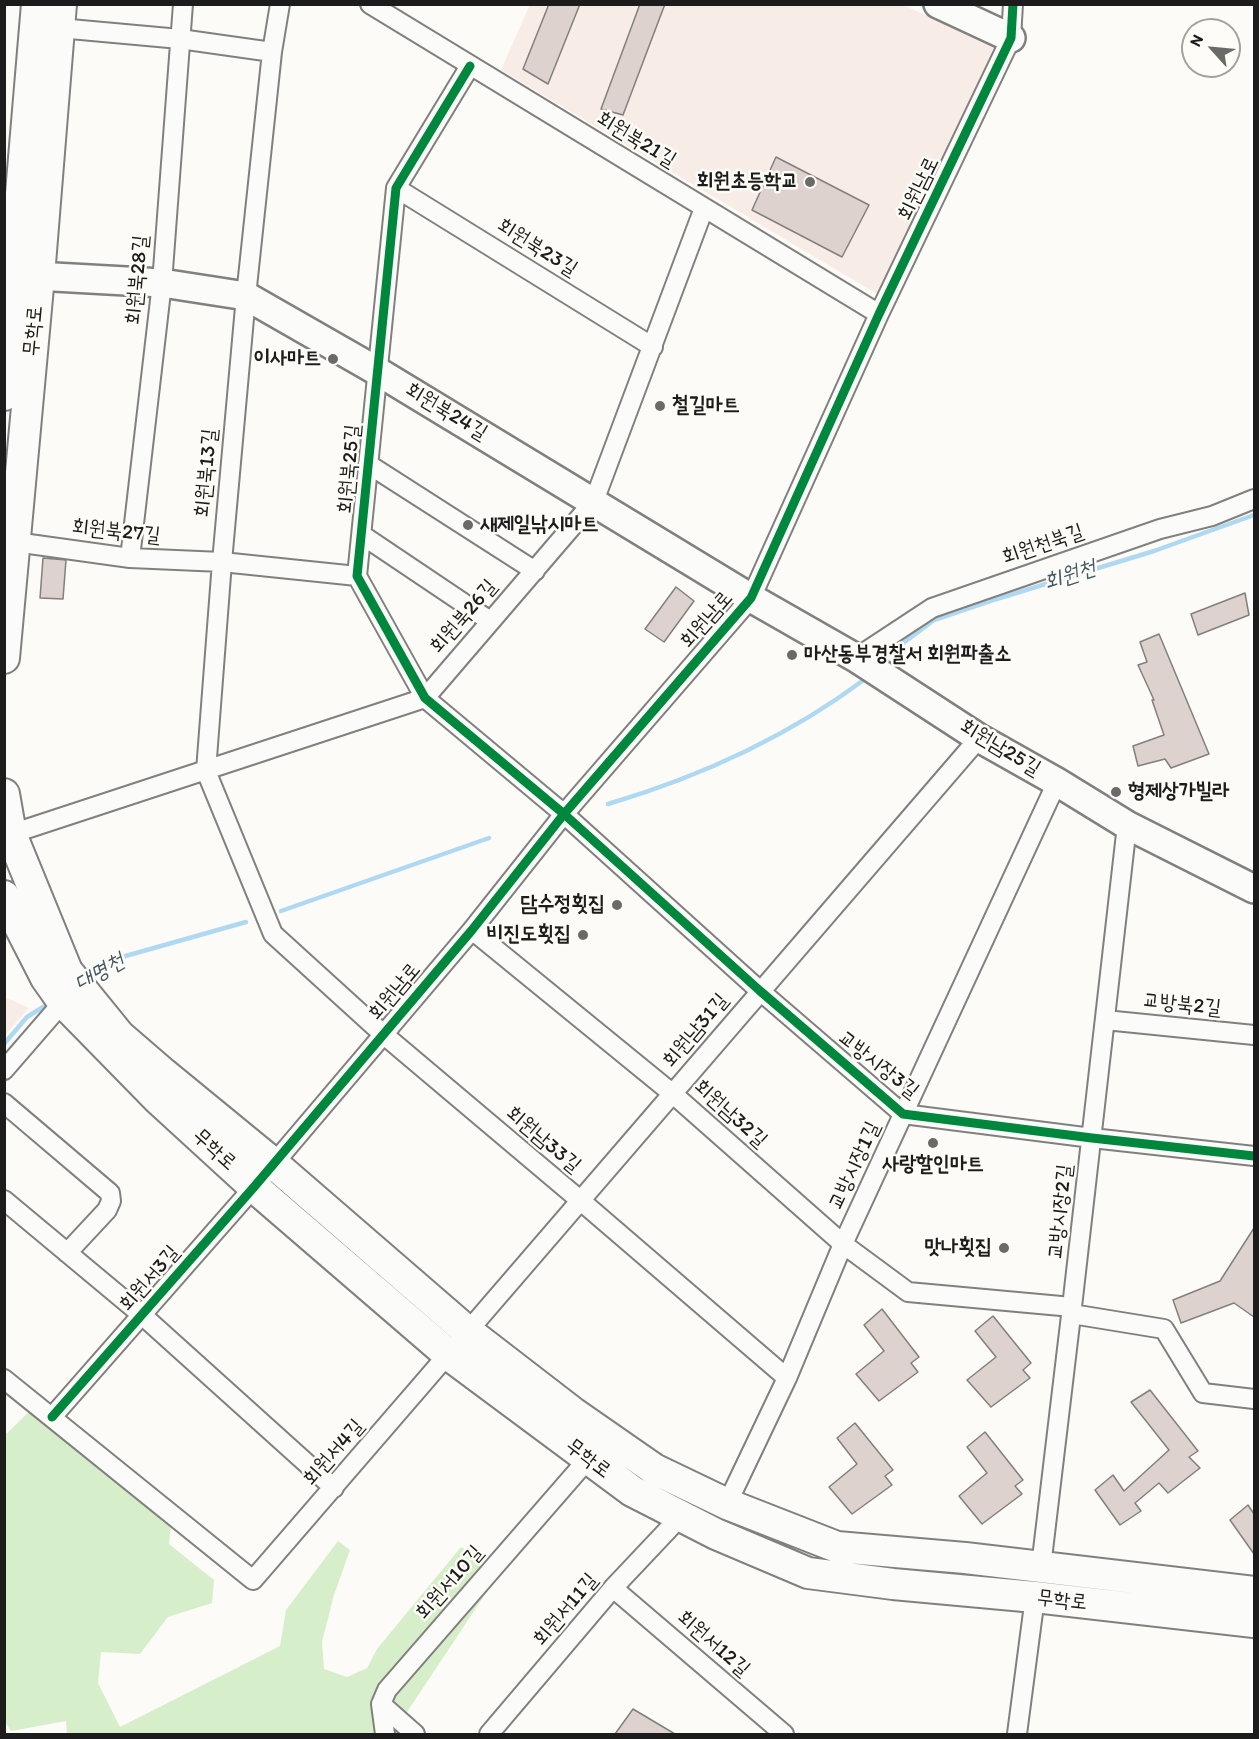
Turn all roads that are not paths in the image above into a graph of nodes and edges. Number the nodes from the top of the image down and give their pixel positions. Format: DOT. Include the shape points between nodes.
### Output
graph roads {
  1 [pos="37,4"];
  2 [pos="183,4"];
  3 [pos="280,4"];
  4 [pos="370,4"];
  5 [pos="938,4"];
  6 [pos="1013,4"];
  7 [pos="60,16"];
  8 [pos="1011,38"];
  9 [pos="180,39"];
  10 [pos="272,52"];
  11 [pos="470,66"];
  12 [pos="396,188"];
  13 [pos="704,208"];
  14 [pos="19,275"];
  15 [pos="162,283"];
  16 [pos="246,296"];
  17 [pos="879,314"];
  18 [pos="653,347"];
  19 [pos="377,371"];
  20 [pos="4,395"];
  21 [pos="368,464"];
  22 [pos="1254,499"];
  23 [pos="594,501"];
  24 [pos="362,535"];
  25 [pos="15,542"];
  26 [pos="130,558"];
  27 [pos="222,562"];
  28 [pos="535,571"];
  29 [pos="357,576"];
  30 [pos="751,597"];
  31 [pos="490,621"];
  32 [pos="4,658"];
  33 [pos="856,658"];
  34 [pos="425,698"];
  35 [pos="979,738"];
  36 [pos="206,771"];
  37 [pos="1057,782"];
  38 [pos="4,794"];
  39 [pos="564,814"];
  40 [pos="1127,825"];
  41 [pos="11,834"];
  42 [pos="1254,889"];
  43 [pos="4,896"];
  44 [pos="472,930"];
  45 [pos="273,934"];
  46 [pos="64,985"];
  47 [pos="759,990"];
  48 [pos="1105,1020"];
  49 [pos="383,1034"];
  50 [pos="1254,1035"];
  51 [pos="4,1070"];
  52 [pos="673,1094"];
  53 [pos="4,1103"];
  54 [pos="903,1114"];
  55 [pos="1092,1138"];
  56 [pos="1254,1156"];
  57 [pos="273,1164"];
  58 [pos="254,1187"];
  59 [pos="4,1200"];
  60 [pos="581,1201"];
  61 [pos="843,1244"];
  62 [pos="67,1252"];
  63 [pos="1072,1311"];
  64 [pos="142,1315"];
  65 [pos="467,1331"];
  66 [pos="449,1355"];
  67 [pos="787,1378"];
  68 [pos="4,1379"];
  69 [pos="1254,1399"];
  70 [pos="52,1417"];
  71 [pos="588,1459"];
  72 [pos="334,1488"];
  73 [pos="727,1504"];
  74 [pos="680,1517"];
  75 [pos="1041,1567"];
  76 [pos="613,1588"];
  77 [pos="1254,1592"];
  78 [pos="1035,1597"];
  79 [pos="1254,1622"];
  80 [pos="381,1704"];
  81 [pos="385,1734"];
  82 [pos="415,1734"];
  83 [pos="489,1734"];
  84 [pos="784,1734"];
  85 [pos="1017,1734"];
  1 -- 14 [label="main road, 무학로"];
  2 -- 9 [label="street, 회원북28길"];
  3 -- 10 [label="street, 회원북13길"];
  4 -- 11 [label="street, 회원북21길"];
  5 -- 8 [label="main road"];
  6 -- 8 [label="street, 회원남로"];
  7 -- 9 [label="street"];
  7 -- 14 [label="main road, 무학로"];
  8 -- 17 [label="street, 회원남로"];
  9 -- 10 [label="street"];
  9 -- 15 [label="street, 회원북28길"];
  10 -- 16 [label="street, 회원북13길"];
  11 -- 12 [label="street, 회원북25길"];
  11 -- 13 [label="street, 회원북21길"];
  12 -- 18 [label="street, 회원북23길"];
  12 -- 19 [label="street, 회원북25길"];
  13 -- 17 [label="street, 회원북21길"];
  13 -- 18 [label="street, 회원북26길"];
  14 -- 15 [label="main road, 회원북24길"];
  14 -- 20 [label="main road, 무학로"];
  14 -- 25 [label="main road, 무학로"];
  15 -- 16 [label="main road, 회원북24길"];
  15 -- 26 [label="street, 회원북28길"];
  16 -- 19 [label="main road, 회원북24길"];
  16 -- 27 [label="street, 회원북13길"];
  17 -- 30 [label="street, 회원남로"];
  18 -- 23 [label="street, 회원북26길"];
  19 -- 21 [label="street, 회원북25길"];
  19 -- 23 [label="main road, 회원북24길"];
  21 -- 24 [label="street, 회원북25길"];
  21 -- 28 [label="street"];
  22 -- 33 [label="street, 회원천북길" via="932,608"];
  23 -- 28 [label="street, 회원북26길"];
  23 -- 30 [label="main road, 회원북24길"];
  24 -- 29 [label="street, 회원북25길"];
  24 -- 31 [label="street"];
  25 -- 26 [label="street, 회원북27길"];
  25 -- 32 [label="main road, 무학로"];
  26 -- 27 [label="street, 회원북27길"];
  27 -- 29 [label="street, 회원북27길"];
  27 -- 36 [label="street, 회원북13길"];
  28 -- 31 [label="street, 회원북26길"];
  29 -- 34 [label="street"];
  30 -- 33 [label="main road, 회원남25길"];
  30 -- 39 [label="street, 회원남로"];
  31 -- 34 [label="street, 회원북26길"];
  33 -- 35 [label="main road, 회원남25길"];
  34 -- 36 [label="street"];
  34 -- 39 [label="street"];
  35 -- 37 [label="main road, 회원남25길"];
  35 -- 47 [label="street, 회원남31길"];
  36 -- 41 [label="street"];
  36 -- 45 [label="street, 회원북13길"];
  37 -- 40 [label="main road, 회원남25길"];
  37 -- 54 [label="street, 교방시장1길"];
  38 -- 41 [label="main road, 무학로"];
  39 -- 44 [label="street, 회원남로"];
  39 -- 47 [label="street, 교방시장3길"];
  40 -- 42 [label="main road, 회원남25길"];
  40 -- 48 [label="street, 교방시장2길"];
  41 -- 46 [label="main road, 무학로"];
  43 -- 46 [label="main road, 무학로"];
  44 -- 49 [label="street, 회원남로"];
  44 -- 52 [label="street, 회원남32길"];
  45 -- 49 [label="street, 회원남33길"];
  46 -- 51 [label="street"];
  46 -- 57 [label="main road, 무학로"];
  46 -- 58 [label="main road, 무학로" via="159,1100"];
  47 -- 52 [label="street, 회원남31길"];
  47 -- 54 [label="street, 교방시장3길"];
  48 -- 50 [label="street, 교방북2길"];
  48 -- 55 [label="street, 교방시장2길"];
  49 -- 57 [label="street, 회원남로"];
  49 -- 60 [label="street, 회원남33길"];
  52 -- 60 [label="street, 회원남31길"];
  52 -- 61 [label="street, 회원남32길"];
  53 -- 62 [label="street" via="110,1192 107,1210"];
  54 -- 55 [label="street, 교방시장3길"];
  54 -- 61 [label="street, 교방시장1길"];
  55 -- 56 [label="street, 교방시장3길"];
  55 -- 63 [label="street, 교방시장2길"];
  57 -- 58 [label="street, 회원서3길"];
  57 -- 65 [label="main road, 무학로"];
  58 -- 64 [label="street, 회원서3길"];
  58 -- 66 [label="main road, 무학로"];
  59 -- 62 [label="street"];
  60 -- 65 [label="street, 회원남31길"];
  60 -- 67 [label="street, 회원남33길"];
  61 -- 63 [label="street, 회원남32길" via="908,1292"];
  61 -- 67 [label="street, 교방시장1길"];
  62 -- 64 [label="street"];
  63 -- 69 [label="street, 회원남32길" via="1164,1329 1203,1393"];
  63 -- 75 [label="street, 교방시장2길"];
  64 -- 70 [label="street, 회원서3길"];
  64 -- 72 [label="street"];
  65 -- 66 [label="street, 회원남31길"];
  65 -- 73 [label="main road, 무학로" via="654,1469"];
  66 -- 71 [label="main road, 무학로"];
  66 -- 72 [label="street, 회원서4길"];
  67 -- 73 [label="street, 교방시장1길"];
  68 -- 70 [label="street"];
  70 -- 72 [label="street, 회원서4길" via="253,1580"];
  71 -- 74 [label="main road, 무학로" via="632,1491"];
  71 -- 80 [label="street, 회원서10길" via="387,1690"];
  73 -- 75 [label="main road, 무학로" via="837,1547"];
  74 -- 76 [label="street, 회원서11길"];
  74 -- 78 [label="main road, 무학로" via="808,1573"];
  75 -- 77 [label="main road, 무학로"];
  76 -- 83 [label="street, 회원서11길"];
  76 -- 84 [label="street, 회원서12길"];
  78 -- 79 [label="main road, 무학로"];
  78 -- 85 [label="street"];
  80 -- 81 [label="street"];
  80 -- 82 [label="street"];
}
